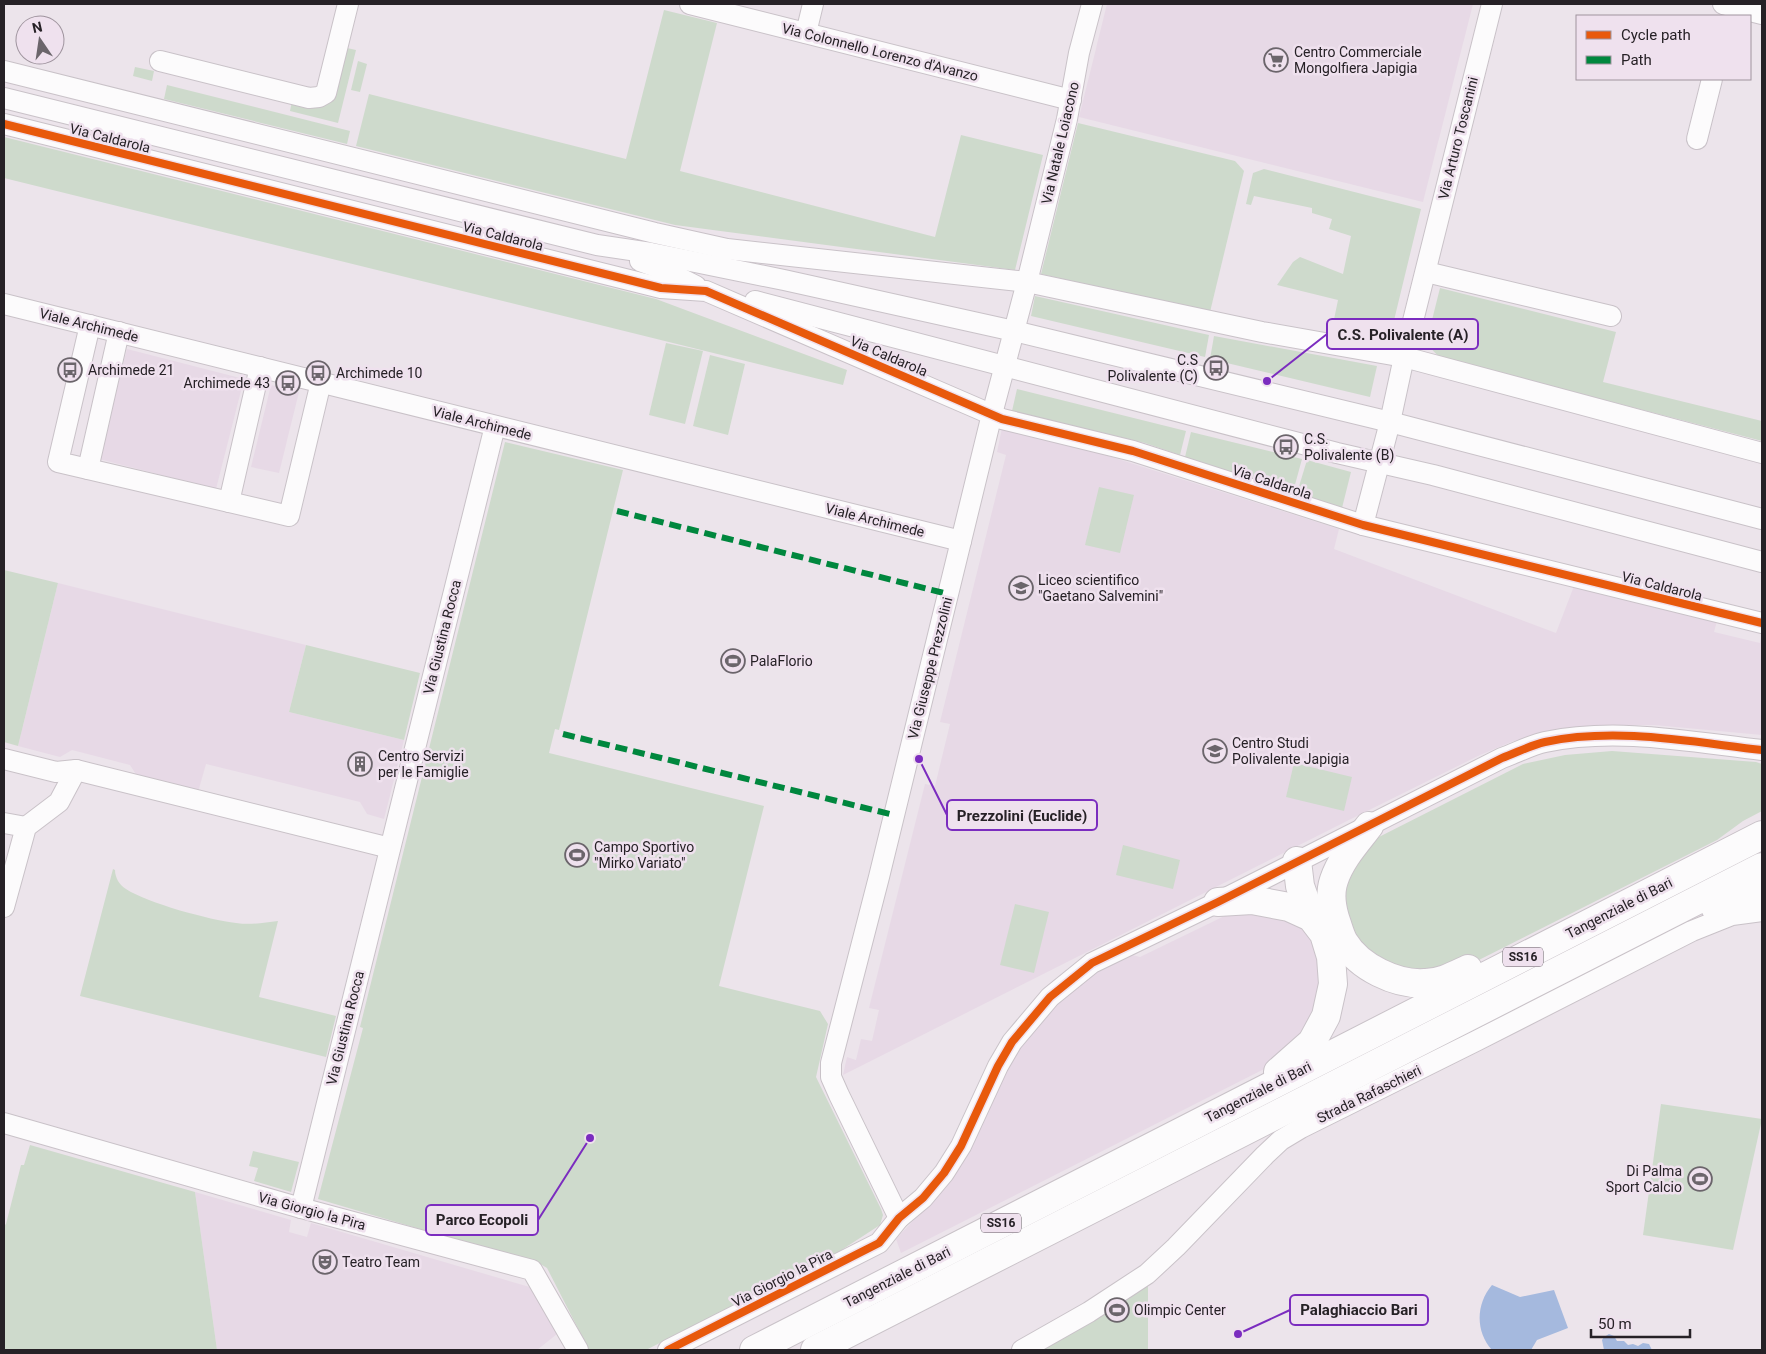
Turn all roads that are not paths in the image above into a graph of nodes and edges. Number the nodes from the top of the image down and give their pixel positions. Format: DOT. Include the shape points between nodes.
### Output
graph roads {
  1 [pos="348,4"];
  2 [pos="690,4"];
  3 [pos="813,4"];
  4 [pos="1092,4"];
  5 [pos="1492,4"];
  6 [pos="1727,9"];
  7 [pos="1762,14"];
  8 [pos="806,33"];
  9 [pos="160,60"];
  10 [pos="4,72"];
  11 [pos="1712,80"];
  12 [pos="4,98"];
  13 [pos="1071,100"];
  14 [pos="4,124"];
  15 [pos="1697,140"];
  16 [pos="597,245"];
  17 [pos="727,249"];
  18 [pos="1426,272"];
  19 [pos="784,280"];
  20 [pos="1027,282"];
  21 [pos="706,291"];
  22 [pos="4,304"];
  23 [pos="1611,316"];
  24 [pos="90,325"];
  25 [pos="1014,331"];
  26 [pos="119,332"];
  27 [pos="1404,357"];
  28 [pos="260,367"];
  29 [pos="1004,367"];
  30 [pos="321,382"];
  31 [pos="992,414"];
  32 [pos="1390,422"];
  33 [pos="495,426"];
  34 [pos="1762,453"];
  35 [pos="1378,462"];
  36 [pos="88,469"];
  37 [pos="229,502"];
  38 [pos="1762,519"];
  39 [pos="1363,524"];
  40 [pos="961,541"];
  41 [pos="1762,562"];
  42 [pos="1762,623"];
  43 [pos="1762,750"];
  44 [pos="4,759"];
  45 [pos="76,770"];
  46 [pos="4,824"];
  47 [pos="1369,826"];
  48 [pos="26,827"];
  49 [pos="1762,835"];
  50 [pos="390,848"];
  51 [pos="1297,861"];
  52 [pos="1762,867"];
  53 [pos="1762,893"];
  54 [pos="1218,902"];
  55 [pos="4,907"];
  56 [pos="1321,908"];
  57 [pos="1762,911"];
  58 [pos="1598,919"];
  59 [pos="1610,944"];
  60 [pos="1249,1098"];
  61 [pos="4,1123"];
  62 [pos="301,1208"];
  63 [pos="899,1218"];
  64 [pos="578,1350"];
  65 [pos="668,1350"];
  66 [pos="754,1350"];
  67 [pos="815,1350"];
  68 [pos="1022,1350"];
  1 -- 9 [label="street" via="326,93 319,97 309,98"];
  2 -- 8 [label="street, Via Colonnello Lorenzo d'Avanzo"];
  3 -- 8 [label="street"];
  4 -- 13 [label="street, Via Natale Loiacono"];
  5 -- 18 [label="street, Via Arturo Toscanini"];
  6 -- 7 [label="street"];
  8 -- 13 [label="street, Via Colonnello Lorenzo d'Avanzo"];
  10 -- 17 [label="street, Via Caldarola"];
  11 -- 15 [label="street"];
  12 -- 16 [label="street, Via Caldarola"];
  13 -- 20 [label="street, Via Natale Loiacono"];
  14 -- 21 [label="street, Via Caldarola" via="661,288"];
  16 -- 19 [label="street, Via Caldarola"];
  16 -- 21 [label="street, Via Caldarola" via="662,269"];
  17 -- 19 [label="street, Via Caldarola"];
  17 -- 20 [label="street, Via Caldarola"];
  18 -- 23 [label="street"];
  18 -- 27 [label="street, Via Arturo Toscanini"];
  19 -- 25 [label="street, Via Caldarola"];
  20 -- 25 [label="street, Via Giuseppe Prezzolini"];
  20 -- 27 [label="street, Via Caldarola" via="1252,330"];
  21 -- 29 [label="street, Via Caldarola"];
  21 -- 31 [label="street, Via Caldarola"];
  22 -- 24 [label="street, Viale Archimede"];
  24 -- 26 [label="street, Viale Archimede"];
  24 -- 36 [label="street" via="58,462"];
  25 -- 29 [label="street, Via Giuseppe Prezzolini"];
  25 -- 32 [label="street, Via Caldarola"];
  26 -- 28 [label="street, Viale Archimede"];
  26 -- 36 [label="street"];
  27 -- 32 [label="street, Via Arturo Toscanini"];
  27 -- 34 [label="street, Via Caldarola"];
  28 -- 30 [label="street, Viale Archimede"];
  28 -- 37 [label="street"];
  29 -- 31 [label="street, Via Giuseppe Prezzolini"];
  29 -- 35 [label="street, Via Caldarola"];
  30 -- 33 [label="street, Viale Archimede"];
  30 -- 37 [label="street" via="289,516"];
  31 -- 39 [label="street, Via Caldarola" via="1133,451"];
  31 -- 40 [label="street, Via Giuseppe Prezzolini"];
  32 -- 35 [label="street, Via Arturo Toscanini"];
  32 -- 38 [label="street, Via Caldarola"];
  33 -- 40 [label="street, Viale Archimede"];
  33 -- 50 [label="street, Via Giustina Rocca"];
  35 -- 39 [label="street, Via Arturo Toscanini"];
  35 -- 41 [label="street, Via Caldarola"];
  36 -- 37 [label="street"];
  39 -- 42 [label="street, Via Caldarola"];
  40 -- 63 [label="street, Via Giuseppe Prezzolini" via="831,1063 831,1077"];
  43 -- 47 [label="street, Via Giorgio la Pira" via="1647,736 1573,737 1543,743 1502,758"];
  44 -- 45 [label="street" via="56,772"];
  45 -- 48 [label="street" via="59,802"];
  45 -- 50 [label="street"];
  46 -- 48 [label="street"];
  47 -- 51 [label="street, Via Giorgio la Pira"];
  47 -- 56 [label="highway" via="1346,856"];
  48 -- 55 [label="street"];
  49 -- 58 [label="highway, Tangenziale di Bari / SS16"];
  50 -- 62 [label="street, Via Giustina Rocca"];
  51 -- 54 [label="street, Via Giorgio la Pira"];
  51 -- 56 [label="highway" via="1317,875"];
  52 -- 59 [label="highway, Tangenziale di Bari / SS16"];
  53 -- 59 [label="highway" via="1745,895 1682,922"];
  54 -- 56 [label="highway" via="1252,900 1288,907"];
  54 -- 63 [label="street, Via Giorgio la Pira" via="1092,963 1050,997 1012,1042 961,1146 944,1173 923,1198"];
  56 -- 58 [label="highway" via="1333,914 1344,942 1362,961 1384,976 1426,983 1447,979 1519,945"];
  56 -- 60 [label="highway" via="1333,984 1326,1016 1312,1042"];
  57 -- 68 [label="street, Strada Rafaschieri" via="1732,916 1692,931 1301,1128 1265,1155 1147,1274"];
  58 -- 60 [label="highway, Tangenziale di Bari / SS16"];
  59 -- 67 [label="highway, Tangenziale di Bari / SS16"];
  60 -- 66 [label="highway, Tangenziale di Bari / SS16"];
  61 -- 62 [label="street, Via Giorgio la Pira"];
  62 -- 64 [label="street, Via Giorgio la Pira" via="532,1270"];
  63 -- 65 [label="street, Via Giorgio la Pira" via="879,1242"];
}
